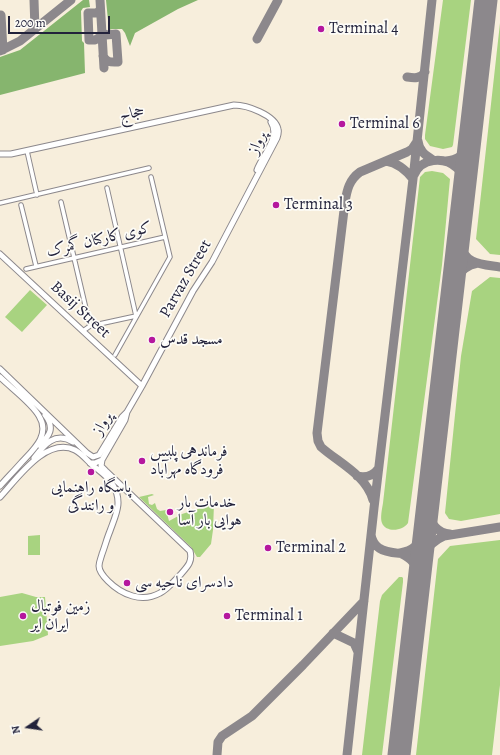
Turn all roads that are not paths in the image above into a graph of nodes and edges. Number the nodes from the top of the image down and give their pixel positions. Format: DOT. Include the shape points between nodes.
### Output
graph roads {
  1 [pos="268,117"];
  2 [pos="27,151"];
  3 [pos="0,155"];
  4 [pos="149,168"];
  5 [pos="151,178"];
  6 [pos="253,184"];
  7 [pos="107,188"];
  8 [pos="37,195"];
  9 [pos="61,202"];
  10 [pos="0,203"];
  11 [pos="21,205"];
  12 [pos="165,237"];
  13 [pos="120,247"];
  14 [pos="0,254"];
  15 [pos="74,258"];
  16 [pos="36,266"];
  17 [pos="26,268"];
  18 [pos="136,316"];
  19 [pos="90,326"];
  20 [pos="83,331"];
  21 [pos="115,355"];
  22 [pos="0,369"];
  23 [pos="0,377"];
  24 [pos="142,386"];
  25 [pos="37,408"];
  26 [pos="127,412"];
  27 [pos="79,445"];
  28 [pos="90,463"];
  29 [pos="100,465"];
  30 [pos="20,476"];
  31 [pos="114,482"];
  32 [pos="0,486"];
  33 [pos="0,497"];
  1 -- 2 [label="main road, حجاج" via="250,107 234,105"];
  1 -- 6 [label="main road, پرواز" via="276,125 278,134"];
  2 -- 3 [label="main road, حجاج"];
  2 -- 8 [label="street"];
  4 -- 8 [label="street"];
  5 -- 12 [label="street, کوی کارکنان گمرک"];
  6 -- 24 [label="main road, Parvaz Street"];
  7 -- 13 [label="street"];
  8 -- 10 [label="street"];
  9 -- 15 [label="street"];
  11 -- 16 [label="street"];
  12 -- 13 [label="street, کوی کارکنان گمرک"];
  12 -- 18 [label="street" via="170,257"];
  13 -- 15 [label="street, کوی کارکنان گمرک"];
  13 -- 18 [label="street"];
  14 -- 20 [label="main road, Basij Street"];
  15 -- 16 [label="street, کوی کارکنان گمرک"];
  15 -- 19 [label="street"];
  16 -- 17 [label="street, کوی کارکنان گمرک"];
  18 -- 19 [label="street"];
  18 -- 21 [label="street"];
  19 -- 20 [label="street"];
  20 -- 24 [label="main road, Basij Street"];
  22 -- 25 [label="main road"];
  23 -- 25 [label="main road"];
  24 -- 26 [label="main road, پرواز"];
  25 -- 27 [label="main road"];
  25 -- 32 [label="main road" via="43,428 37,447"];
  26 -- 27 [label="main road, پرواز" via="99,455 91,456"];
  26 -- 29 [label="main road"];
  27 -- 30 [label="main road" via="62,438 52,439"];
  28 -- 29 [label="main road"];
  28 -- 29 [label="main road"];
  28 -- 30 [label="main road" via="75,450 53,449 36,459"];
  29 -- 31 [label="main road"];
  30 -- 33 [label="main road"];
  31 -- 31 [label="main road" via="118,509 99,568 109,582 128,595 139,598 153,596 166,589 190,565 192,556 190,551"];
}
